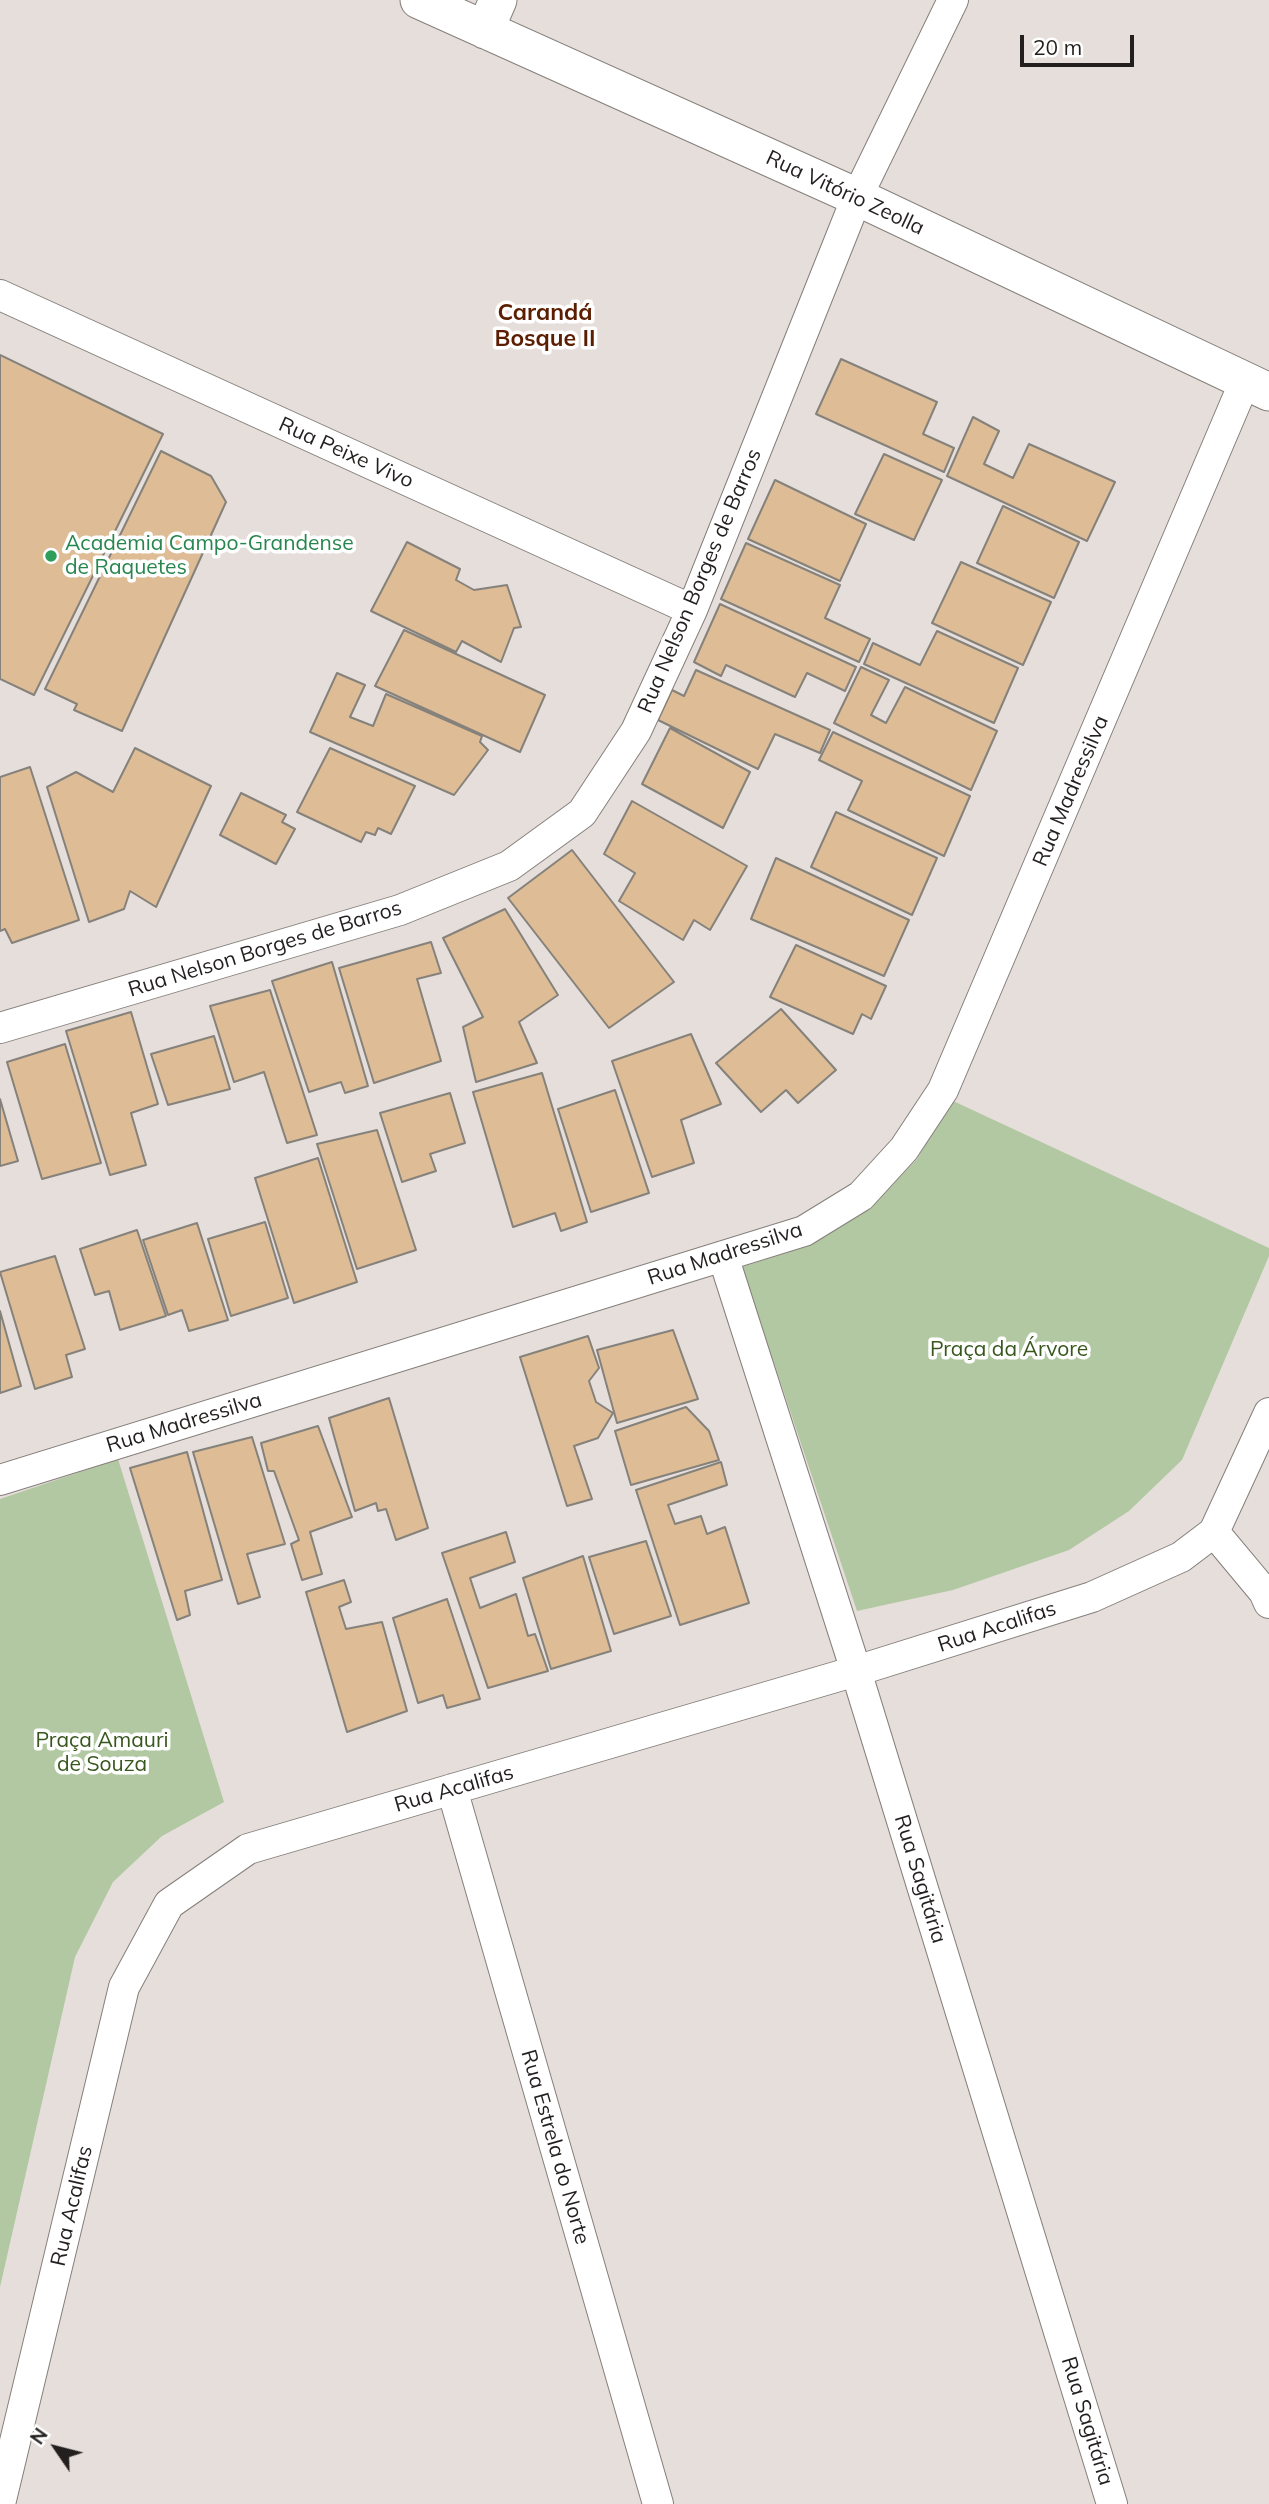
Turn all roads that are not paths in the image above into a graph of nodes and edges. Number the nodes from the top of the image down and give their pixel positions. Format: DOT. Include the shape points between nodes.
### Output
graph roads {
  1 [pos="419,0"];
  2 [pos="953,0"];
  3 [pos="491,15"];
  4 [pos="857,197"];
  5 [pos="0,295"];
  6 [pos="1257,387"];
  7 [pos="692,610"];
  8 [pos="0,1028"];
  9 [pos="723,1256"];
  10 [pos="1269,1413"];
  11 [pos="0,1480"];
  12 [pos="1214,1532"];
  13 [pos="1269,1603"];
  14 [pos="856,1671"];
  15 [pos="452,1789"];
  16 [pos="0,2504"];
  17 [pos="658,2504"];
  18 [pos="1112,2504"];
  1 -- 3 [label="street, Rua Vitório Zeolla"];
  2 -- 4 [label="street, Rua Nelson Borges de Barros"];
  3 -- 4 [label="street, Rua Vitório Zeolla"];
  4 -- 6 [label="street, Rua Vitório Zeolla"];
  4 -- 7 [label="street, Rua Nelson Borges de Barros"];
  5 -- 7 [label="street, Rua Peixe Vivo"];
  6 -- 9 [label="street, Rua Madressilva" via="943,1090 904,1149 861,1196 804,1231"];
  7 -- 8 [label="street, Rua Nelson Borges de Barros" via="636,731 582,813 509,866 400,910"];
  9 -- 11 [label="street, Rua Madressilva"];
  9 -- 14 [label="street, Rua Sagitária"];
  10 -- 12 [label="street, Rua Acalifas"];
  12 -- 13 [label="street"];
  12 -- 14 [label="street, Rua Acalifas" via="1181,1557 1092,1597"];
  14 -- 15 [label="street, Rua Acalifas"];
  14 -- 18 [label="street, Rua Sagitária"];
  15 -- 16 [label="street, Rua Acalifas" via="248,1849 169,1904 124,1987"];
  15 -- 17 [label="street, Rua Estrela do Norte"];
}
